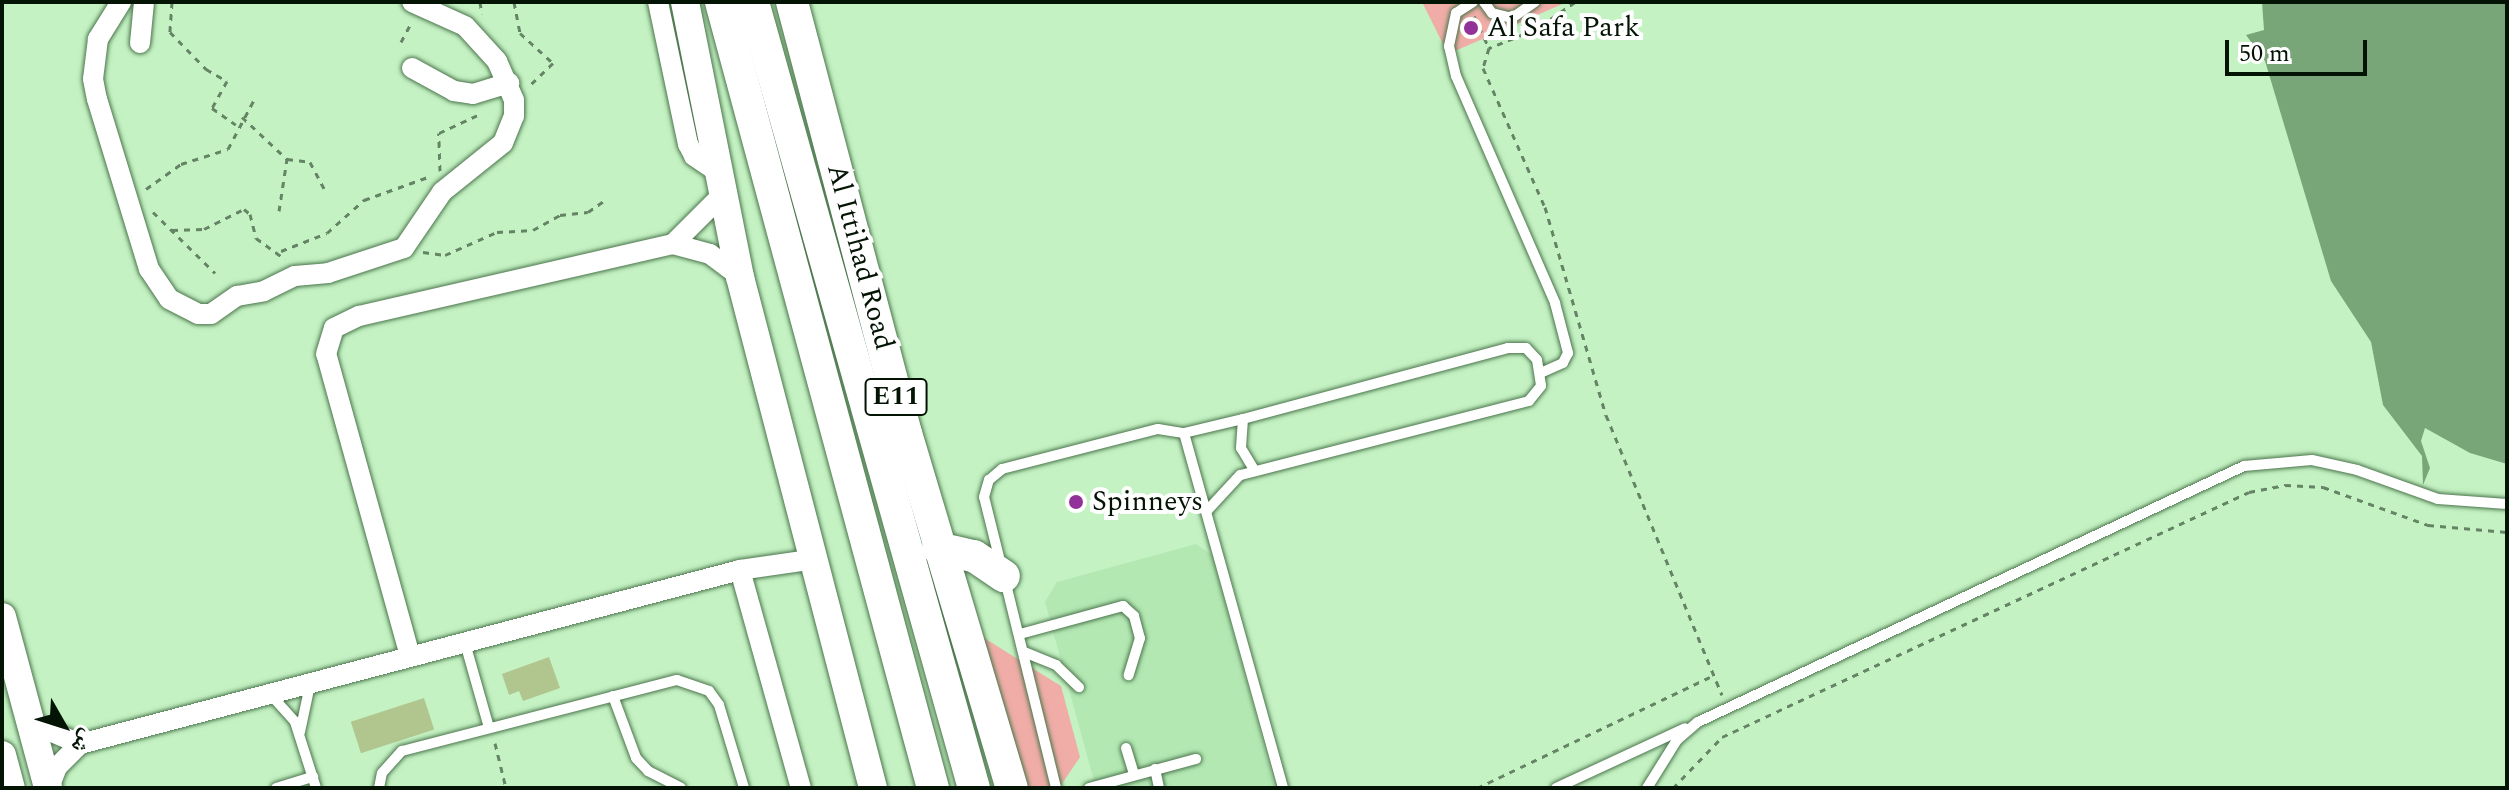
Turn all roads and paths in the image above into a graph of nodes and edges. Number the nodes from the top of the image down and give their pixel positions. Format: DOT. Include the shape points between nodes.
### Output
graph roads {
  1 [pos="121,2"];
  2 [pos="144,2"];
  3 [pos="172,2"];
  4 [pos="412,2"];
  5 [pos="514,2"];
  6 [pos="658,2"];
  7 [pos="685,2"];
  8 [pos="721,2"];
  9 [pos="753,2"];
  10 [pos="792,2"];
  11 [pos="810,2"];
  12 [pos="1484,2"];
  13 [pos="1535,2"];
  14 [pos="1575,2"];
  15 [pos="1471,3"];
  16 [pos="453,10"];
  17 [pos="410,26"];
  18 [pos="422,29"];
  19 [pos="140,43"];
  20 [pos="1489,48"];
  21 [pos="808,61"];
  22 [pos="412,68"];
  23 [pos="509,83"];
  24 [pos="255,98"];
  25 [pos="514,116"];
  26 [pos="242,117"];
  27 [pos="237,126"];
  28 [pos="287,159"];
  29 [pos="720,183"];
  30 [pos="324,188"];
  31 [pos="142,194"];
  32 [pos="605,200"];
  33 [pos="144,202"];
  34 [pos="279,211"];
  35 [pos="172,230"];
  36 [pos="673,244"];
  37 [pos="404,248"];
  38 [pos="281,251"];
  39 [pos="215,273"];
  40 [pos="295,276"];
  41 [pos="740,277"];
  42 [pos="1541,373"];
  43 [pos="1243,419"];
  44 [pos="1184,433"];
  45 [pos="1254,470"];
  46 [pos="2507,504"];
  47 [pos="1206,512"];
  48 [pos="2507,532"];
  49 [pos="938,548"];
  50 [pos="815,559"];
  51 [pos="740,570"];
  52 [pos="1004,576"];
  53 [pos="2,617"];
  54 [pos="1020,634"];
  55 [pos="465,643"];
  56 [pos="1024,652"];
  57 [pos="410,656"];
  58 [pos="1129,675"];
  59 [pos="1714,675"];
  60 [pos="312,683"];
  61 [pos="1079,687"];
  62 [pos="270,694"];
  63 [pos="613,696"];
  64 [pos="1727,707"];
  65 [pos="1698,722"];
  66 [pos="31,723"];
  67 [pos="490,728"];
  68 [pos="1736,730"];
  69 [pos="300,734"];
  70 [pos="80,744"];
  71 [pos="1126,748"];
  72 [pos="2,755"];
  73 [pos="1196,759"];
  74 [pos="1155,769"];
  75 [pos="1134,775"];
  76 [pos="315,783"];
  77 [pos="11,788"];
  78 [pos="48,788"];
  79 [pos="276,788"];
  80 [pos="379,788"];
  81 [pos="506,788"];
  82 [pos="681,788"];
  83 [pos="744,788"];
  84 [pos="801,788"];
  85 [pos="873,788"];
  86 [pos="933,788"];
  87 [pos="974,788"];
  88 [pos="1012,788"];
  89 [pos="1056,788"];
  90 [pos="1091,788"];
  91 [pos="1159,788"];
  92 [pos="1283,788"];
  93 [pos="1477,788"];
  94 [pos="1556,788"];
  95 [pos="1647,788"];
  96 [pos="1673,788"];
  1 -- 40 [label="street" via="98,39 93,79 125,199 157,285 184,309 211,314 237,296 264,291"];
  2 -- 19 [label="street"];
  3 -- 27 [label="path" via="170,32 206,69 227,81 212,108"];
  4 -- 16 [label="street"];
  5 -- 25 [label="path" via="520,33 553,63 529,86 524,113"];
  6 -- 29 [label="street" via="688,144"];
  7 -- 29 [label="main road"];
  8 -- 86 [label="highway, E11"];
  9 -- 87 [label="highway"];
  10 -- 21 [label="highway, Al Ittihad Road / E11"];
  11 -- 21 [label="main road"];
  12 -- 13 [label="lane" via="1492,13 1512,18"];
  14 -- 20 [label="path" via="1536,29"];
  15 -- 20 [label="path"];
  15 -- 42 [label="lane" via="1456,13 1450,28 1456,76 1555,303 1568,353 1563,363"];
  16 -- 23 [label="street" via="488,48"];
  17 -- 18 [label="path"];
  20 -- 59 [label="path" via="1483,68 1545,207 1606,415"];
  21 -- 49 [label="highway, Al Ittihad Road / E11"];
  22 -- 23 [label="street" via="454,91 473,94"];
  23 -- 25 [label="street"];
  24 -- 26 [label="path"];
  25 -- 37 [label="street" via="503,143 442,192"];
  25 -- 38 [label="path" via="482,112 444,129 438,143 442,173 364,200 327,233"];
  26 -- 27 [label="path"];
  26 -- 28 [label="path"];
  27 -- 31 [label="path" via="228,149 181,164"];
  28 -- 30 [label="path" via="310,162"];
  28 -- 34 [label="path"];
  29 -- 36 [label="street"];
  29 -- 41 [label="main road"];
  32 -- 37 [label="path" via="588,212 560,215 533,230 484,236 445,255"];
  33 -- 35 [label="path"];
  35 -- 38 [label="path" via="204,229 244,209 256,238"];
  35 -- 39 [label="path"];
  36 -- 41 [label="street" via="710,254"];
  36 -- 57 [label="street" via="378,314 341,340 338,382"];
  37 -- 40 [label="street" via="328,273"];
  38 -- 40 [label="path"];
  41 -- 50 [label="main road"];
  42 -- 43 [label="lane" via="1533,353 1508,348"];
  42 -- 45 [label="lane" via="1541,386 1529,401"];
  43 -- 44 [label="lane"];
  43 -- 45 [label="lane" via="1241,448"];
  44 -- 47 [label="lane"];
  44 -- 52 [label="lane" via="1158,429 995,474 984,497"];
  45 -- 47 [label="lane" via="1229,482"];
  46 -- 64 [label="lane" via="2438,499 2312,460 2244,466"];
  47 -- 92 [label="lane"];
  48 -- 68 [label="path" via="2428,525 2323,487 2285,485 2249,492"];
  49 -- 52 [label="highway" via="974,556"];
  49 -- 88 [label="highway, Al Ittihad Road / E11"];
  50 -- 51 [label="street"];
  50 -- 85 [label="main road"];
  51 -- 55 [label="street"];
  51 -- 84 [label="street"];
  52 -- 54 [label="lane"];
  53 -- 66 [label="main road"];
  54 -- 56 [label="lane"];
  54 -- 58 [label="lane" via="1123,606 1134,616 1140,638"];
  55 -- 57 [label="street"];
  55 -- 67 [label="lane"];
  56 -- 61 [label="lane" via="1056,665"];
  56 -- 89 [label="lane"];
  57 -- 60 [label="street"];
  59 -- 64 [label="path"];
  59 -- 93 [label="path"];
  60 -- 62 [label="street"];
  60 -- 69 [label="lane"];
  62 -- 69 [label="lane" via="288,711"];
  62 -- 70 [label="street"];
  63 -- 67 [label="lane"];
  63 -- 82 [label="lane" via="636,758 648,771"];
  63 -- 83 [label="lane" via="677,680 709,691 719,705"];
  64 -- 65 [label="lane"];
  64 -- 68 [label="path"];
  65 -- 94 [label="lane"];
  65 -- 95 [label="lane" via="1677,740"];
  66 -- 70 [label="street"];
  66 -- 78 [label="main road"];
  67 -- 80 [label="lane" via="402,751 382,773"];
  67 -- 81 [label="path"];
  68 -- 96 [label="path" via="1708,747"];
  69 -- 76 [label="lane"];
  70 -- 78 [label="street" via="57,767"];
  71 -- 75 [label="lane"];
  72 -- 77 [label="main road"];
  73 -- 74 [label="lane"];
  74 -- 75 [label="lane"];
  74 -- 91 [label="lane"];
  75 -- 90 [label="lane"];
  76 -- 79 [label="lane"];
}
